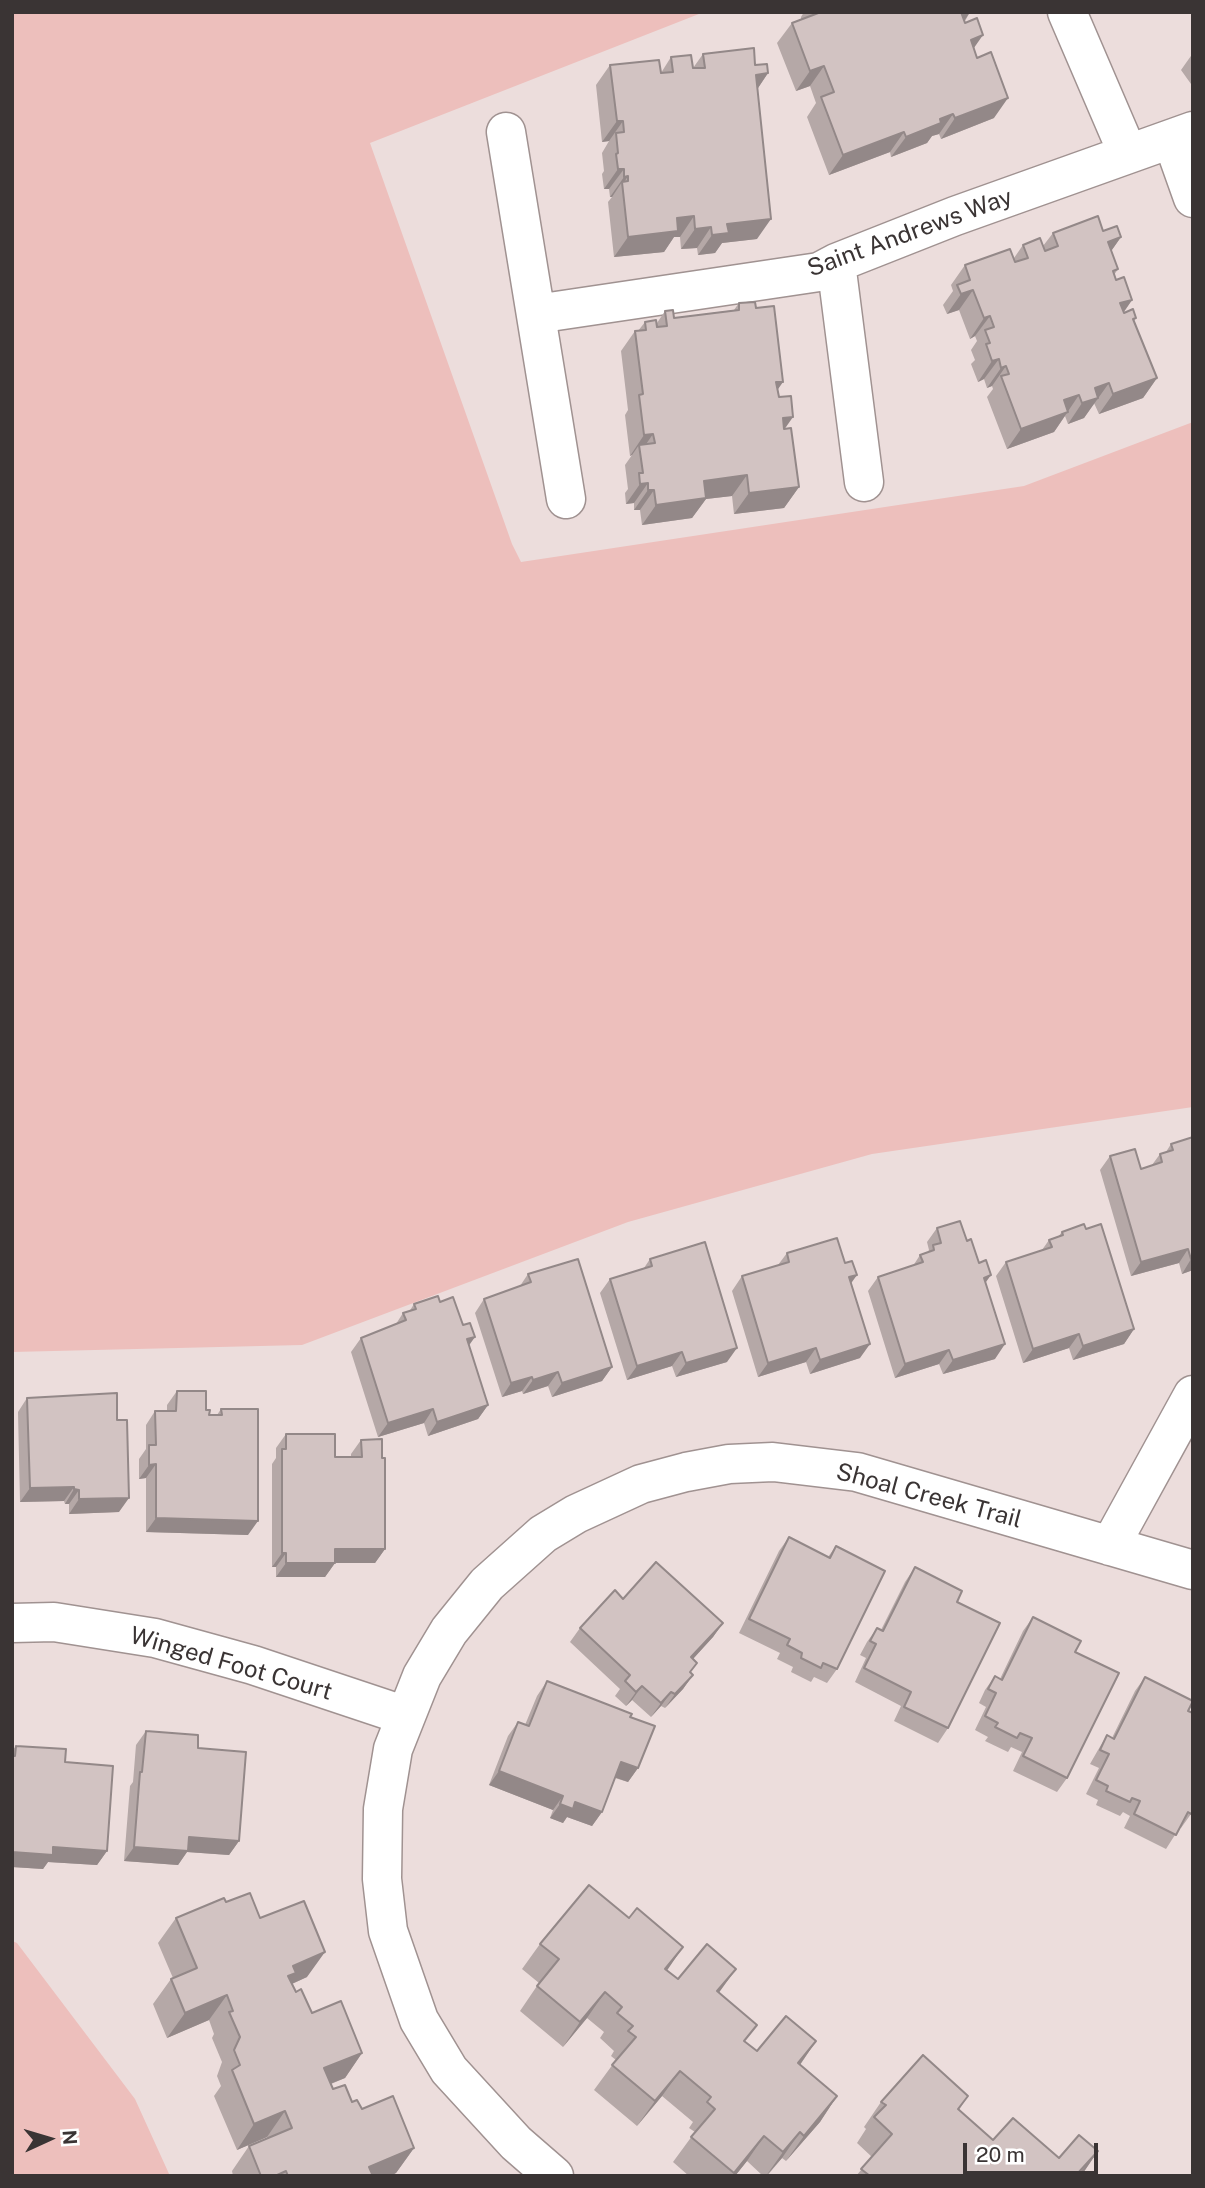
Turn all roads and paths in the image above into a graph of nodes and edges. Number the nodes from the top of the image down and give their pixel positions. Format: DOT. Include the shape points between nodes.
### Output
graph roads {
  1 [pos="1067,12"];
  2 [pos="506,132"];
  3 [pos="1182,135"];
  4 [pos="1128,155"];
  5 [pos="1193,198"];
  6 [pos="836,263"];
  7 [pos="536,314"];
  8 [pos="864,482"];
  9 [pos="566,499"];
  10 [pos="1193,1395"];
  11 [pos="1110,1546"];
  12 [pos="1193,1570"];
  13 [pos="12,1623"];
  14 [pos="406,1716"];
  15 [pos="554,2176"];
  1 -- 4 [label="street"];
  2 -- 7 [label="street"];
  3 -- 4 [label="street, Saint Andrews Way"];
  3 -- 5 [label="street"];
  4 -- 6 [label="street, Saint Andrews Way"];
  6 -- 7 [label="street, Saint Andrews Way" via="819,272"];
  6 -- 8 [label="street"];
  7 -- 9 [label="street"];
  10 -- 11 [label="street"];
  11 -- 12 [label="street, Shoal Creek Trail"];
  11 -- 14 [label="street, Shoal Creek Trail" via="857,1472 773,1462 686,1472 641,1484 576,1514 534,1542 487,1584 449,1631 422,1676"];
  13 -- 14 [label="street, Winged Foot Court" via="54,1622 155,1638"];
  14 -- 15 [label="street, Shoal Creek Trail" via="393,1749 383,1809 382,1880 388,1931 419,2020 449,2070 516,2143"];
}
